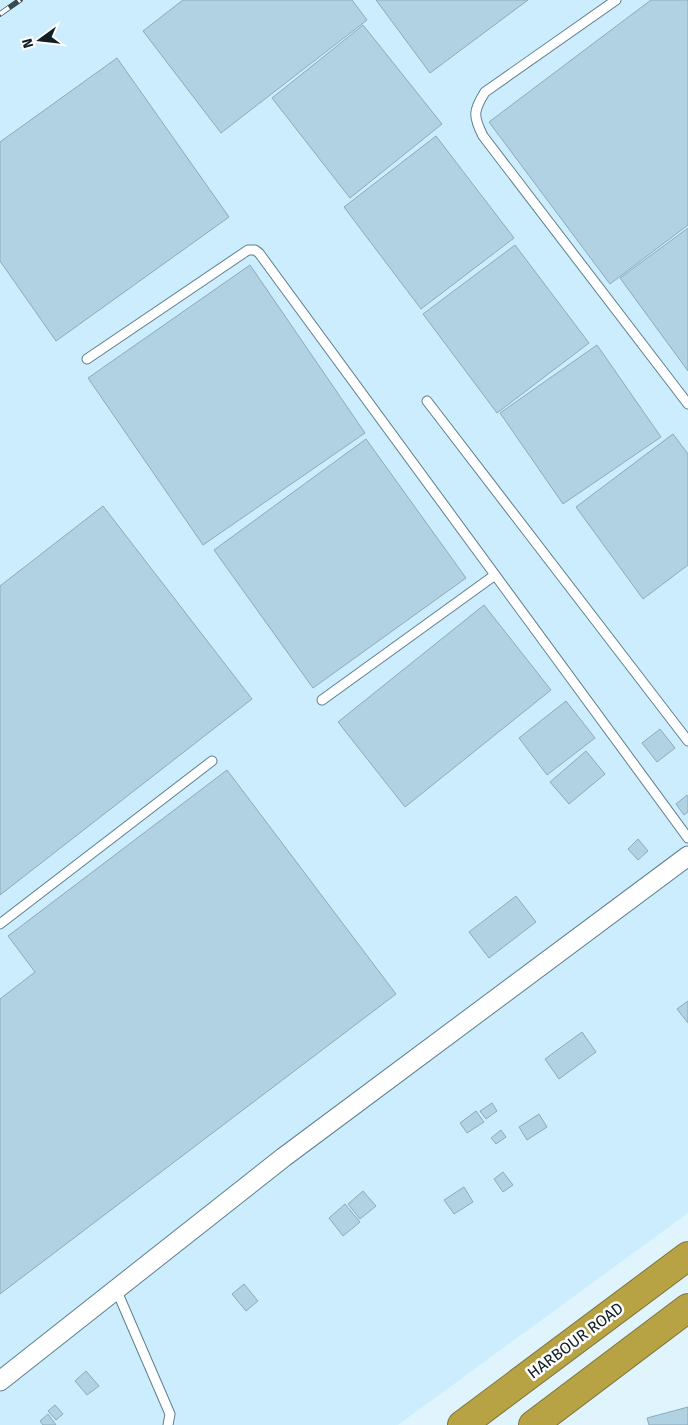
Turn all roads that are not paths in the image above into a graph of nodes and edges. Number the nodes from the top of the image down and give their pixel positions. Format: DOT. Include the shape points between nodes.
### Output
graph roads {
  1 [pos="616,0"];
  2 [pos="87,359"];
  3 [pos="427,401"];
  4 [pos="688,404"];
  5 [pos="495,575"];
  6 [pos="322,700"];
  7 [pos="688,741"];
  8 [pos="212,761"];
  9 [pos="688,838"];
  10 [pos="688,856"];
  11 [pos="0,924"];
  12 [pos="688,1256"];
  13 [pos="116,1289"];
  14 [pos="688,1308"];
  15 [pos="0,1381"];
  16 [pos="168,1425"];
  17 [pos="462,1425"];
  18 [pos="533,1425"];
  1 -- 4 [label="lane" via="485,92 477,106 476,121 483,136"];
  2 -- 5 [label="lane" via="248,250 255,250"];
  3 -- 7 [label="lane"];
  5 -- 6 [label="lane"];
  5 -- 9 [label="lane"];
  8 -- 11 [label="lane"];
  10 -- 13 [label="street" via="284,1157"];
  12 -- 17 [label="highway, HARBOUR ROAD"];
  13 -- 15 [label="street"];
  13 -- 16 [label="lane" via="170,1414"];
  14 -- 18 [label="highway"];
}
